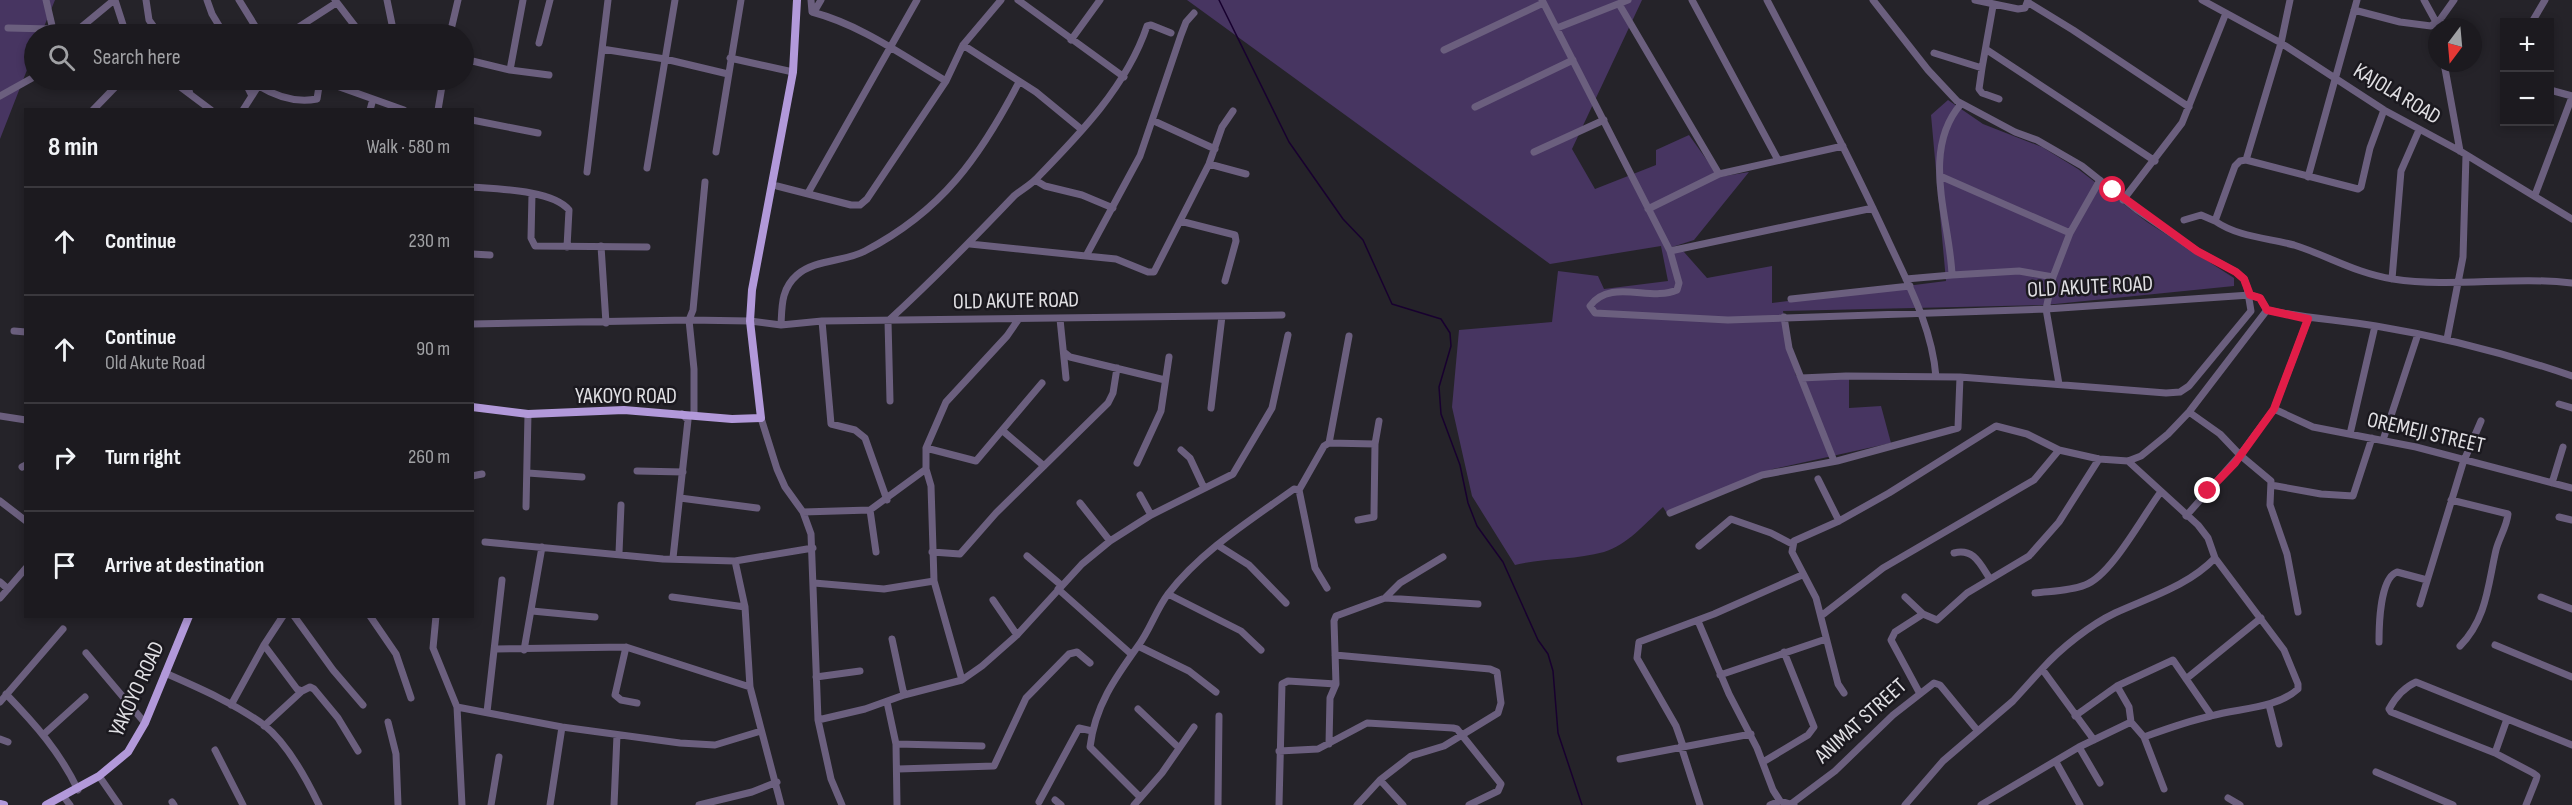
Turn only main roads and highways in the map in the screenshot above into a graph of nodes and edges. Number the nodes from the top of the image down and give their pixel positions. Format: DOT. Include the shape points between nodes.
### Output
graph roads {
  1 [pos="797,0"];
  2 [pos="474,407"];
  3 [pos="189,618"];
  4 [pos="46,805"];
  1 -- 2 [label="main road, YAKOYO ROAD" via="793,72 754,280 750,321 761,418 624,410 528,414"];
  3 -- 4 [label="main road, YAKOYO ROAD" via="145,723 128,753 78,790"];
}
